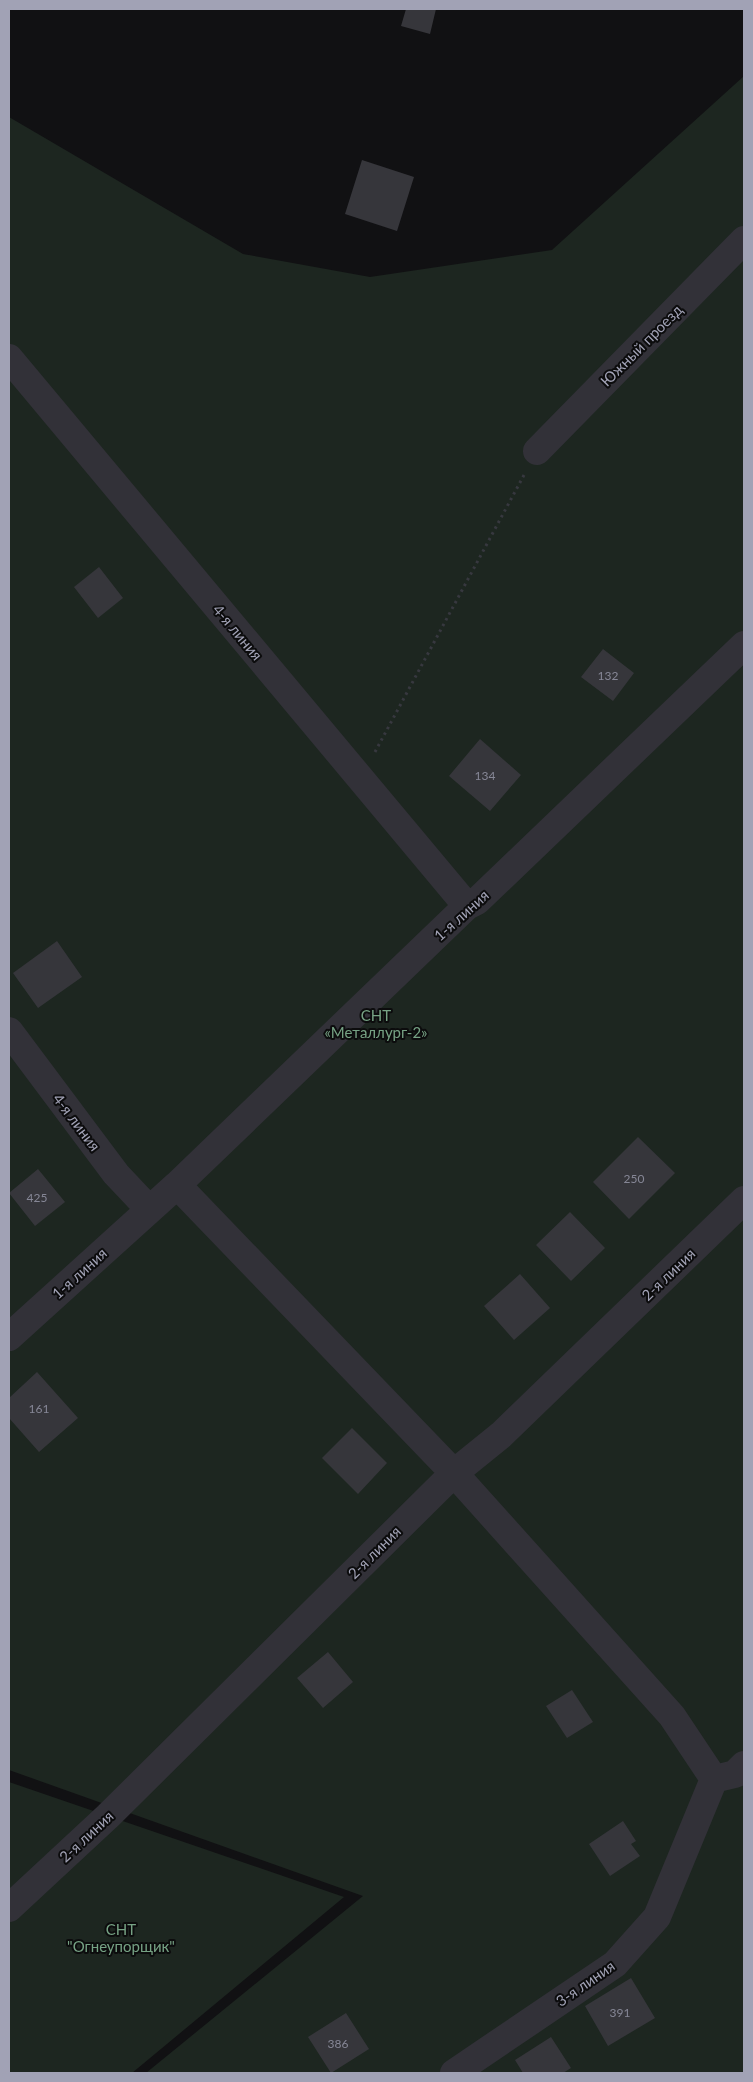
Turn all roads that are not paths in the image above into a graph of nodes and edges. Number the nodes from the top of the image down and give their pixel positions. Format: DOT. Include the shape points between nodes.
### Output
graph roads {
  1 [pos="744,240"];
  2 [pos="9,358"];
  3 [pos="537,450"];
  4 [pos="744,646"];
  5 [pos="467,906"];
  6 [pos="9,1031"];
  7 [pos="177,1185"];
  8 [pos="744,1200"];
  9 [pos="149,1209"];
  10 [pos="9,1337"];
  11 [pos="454,1473"];
  12 [pos="731,1772"];
  13 [pos="9,1908"];
  14 [pos="454,2073"];
  1 -- 3 [label="lane, Южный проезд"];
  2 -- 5 [label="lane, 4-я линия"];
  4 -- 5 [label="lane, 1-я линия" via="477,901"];
  5 -- 7 [label="lane, 1-я линия"];
  6 -- 9 [label="lane, 4-я линия" via="116,1174"];
  7 -- 9 [label="lane, 1-я линия"];
  7 -- 11 [label="lane"];
  8 -- 11 [label="lane, 2-я линия" via="500,1436"];
  9 -- 10 [label="lane, 1-я линия"];
  11 -- 12 [label="lane" via="672,1716"];
  11 -- 13 [label="lane, 2-я линия" via="108,1816"];
  12 -- 14 [label="lane, 3-я линия" via="657,1917 615,1964"];
}
